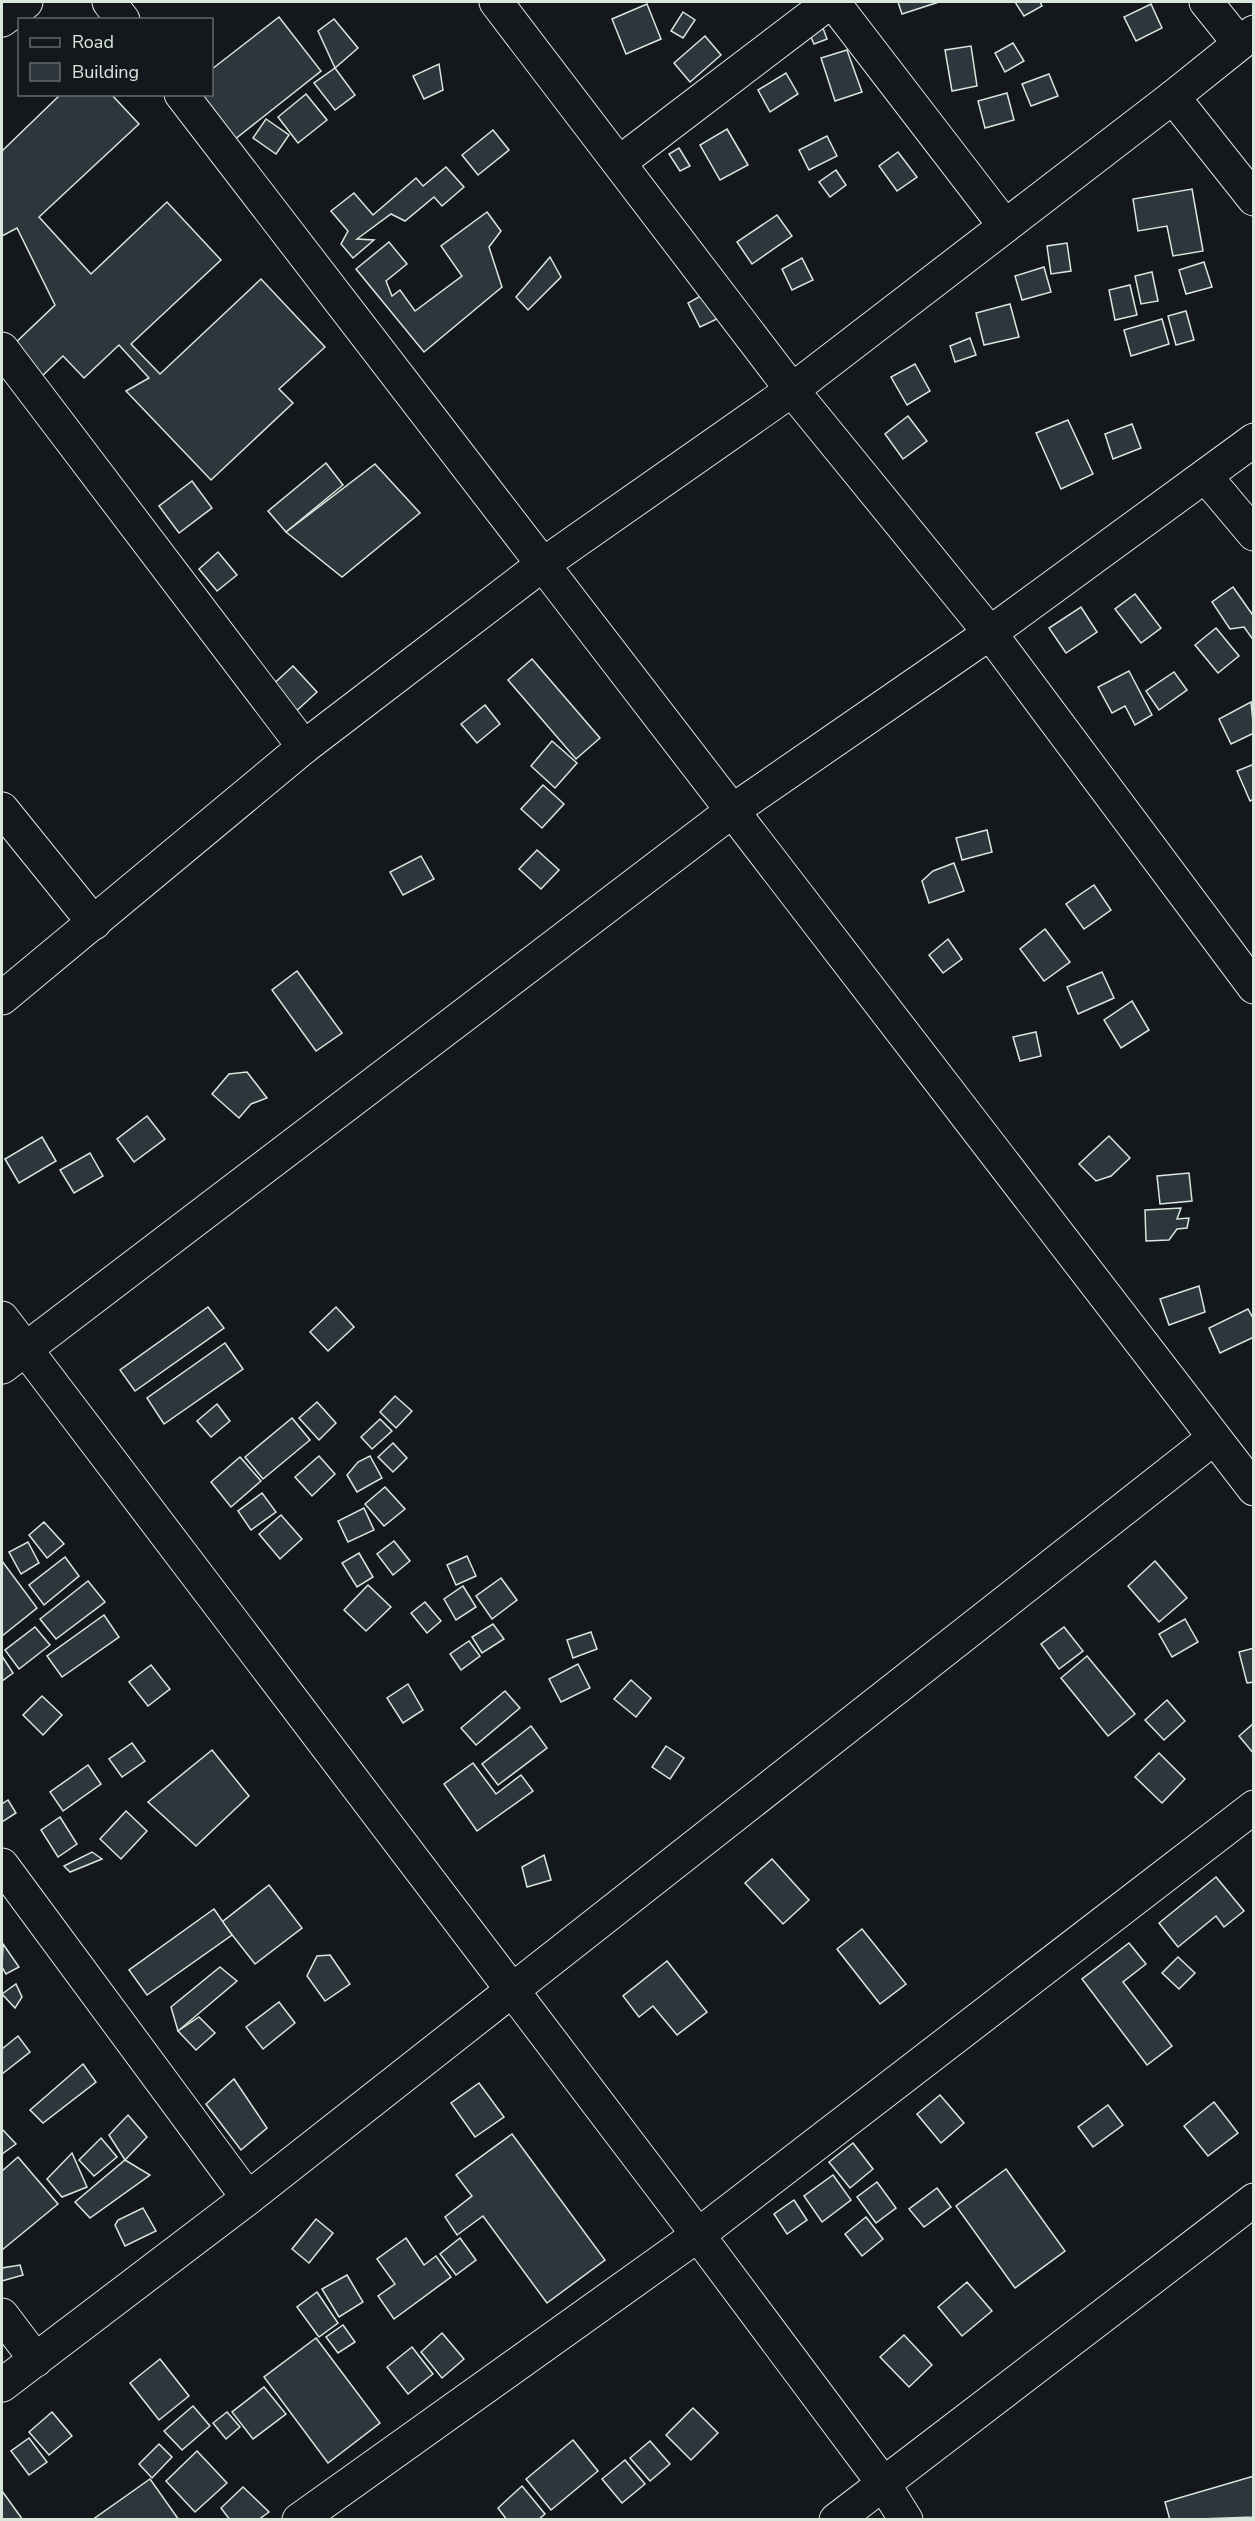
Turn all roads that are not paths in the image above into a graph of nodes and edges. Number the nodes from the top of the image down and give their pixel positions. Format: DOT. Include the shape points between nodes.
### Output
graph roads {
  1 [pos="26,2"];
  2 [pos="110,2"];
  3 [pos="496,2"];
  4 [pos="832,2"];
  5 [pos="1206,2"];
  6 [pos="122,18"];
  7 [pos="2,20"];
  8 [pos="1246,37"];
  9 [pos="183,96"];
  10 [pos="1173,97"];
  11 [pos="620,162"];
  12 [pos="1254,199"];
  13 [pos="1005,226"];
  14 [pos="2,349"];
  15 [pos="792,390"];
  16 [pos="1254,440"];
  17 [pos="1206,477"];
  18 [pos="1254,534"];
  19 [pos="542,565"];
  20 [pos="990,633"];
  21 [pos="304,747"];
  22 [pos="2,809"];
  23 [pos="732,811"];
  24 [pos="94,923"];
  25 [pos="1253,986"];
  26 [pos="2,998"];
  27 [pos="2,1318"];
  28 [pos="13,1357"];
  29 [pos="1214,1438"];
  30 [pos="1254,1489"];
  31 [pos="1254,1807"];
  32 [pos="2,1865"];
  33 [pos="513,1989"];
  34 [pos="248,2198"];
  35 [pos="1254,2200"];
  36 [pos="698,2235"];
  37 [pos="2,2315"];
  38 [pos="36,2360"];
  39 [pos="2,2385"];
  40 [pos="882,2483"];
  41 [pos="299,2520"];
  42 [pos="836,2520"];
  43 [pos="906,2520"];
  1 -- 7 [label="street"];
  2 -- 6 [label="street"];
  3 -- 11 [label="street"];
  4 -- 11 [label="street"];
  4 -- 13 [label="street"];
  5 -- 8 [label="street"];
  8 -- 10 [label="street"];
  9 -- 19 [label="street"];
  10 -- 12 [label="street"];
  10 -- 13 [label="street"];
  11 -- 15 [label="street"];
  13 -- 15 [label="street"];
  14 -- 21 [label="street"];
  15 -- 19 [label="street"];
  15 -- 20 [label="street"];
  16 -- 17 [label="street"];
  17 -- 18 [label="street"];
  17 -- 20 [label="street"];
  19 -- 21 [label="street"];
  19 -- 23 [label="street"];
  20 -- 23 [label="street"];
  20 -- 25 [label="street"];
  21 -- 24 [label="street"];
  22 -- 24 [label="street"];
  23 -- 28 [label="street"];
  23 -- 29 [label="street"];
  24 -- 26 [label="street"];
  27 -- 28 [label="street"];
  28 -- 33 [label="street"];
  29 -- 30 [label="street"];
  29 -- 33 [label="street"];
  31 -- 36 [label="street"];
  32 -- 34 [label="street"];
  33 -- 34 [label="street"];
  33 -- 36 [label="street"];
  34 -- 38 [label="street"];
  35 -- 40 [label="street"];
  36 -- 40 [label="street"];
  36 -- 41 [label="street"];
  37 -- 38 [label="street"];
  38 -- 39 [label="street"];
  40 -- 42 [label="street"];
  40 -- 43 [label="street"];
}
